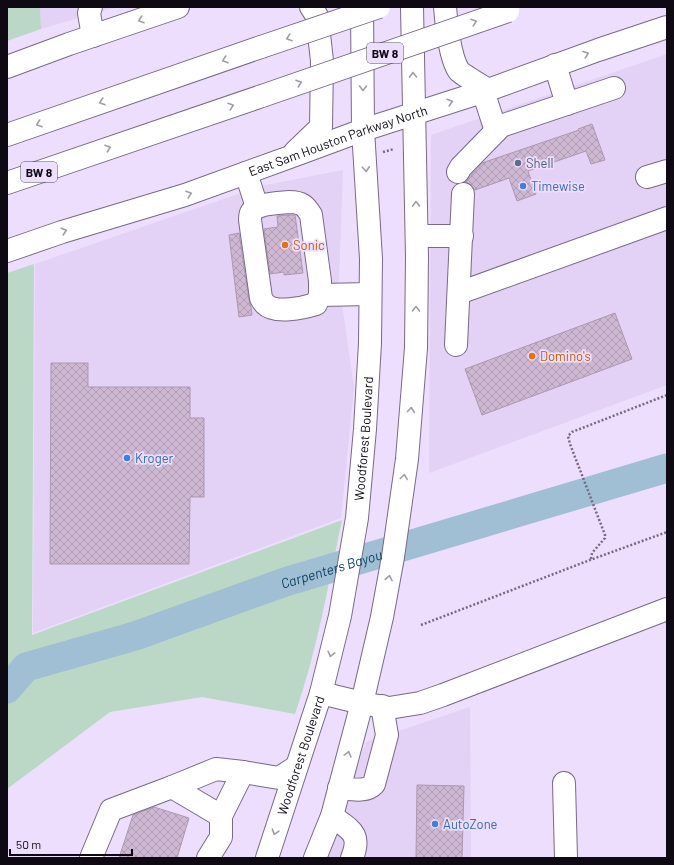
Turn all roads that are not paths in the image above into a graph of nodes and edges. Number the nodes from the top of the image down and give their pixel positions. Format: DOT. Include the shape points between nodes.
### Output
graph roads {
  1 [pos="91,7"];
  2 [pos="178,7"];
  3 [pos="311,7"];
  4 [pos="362,7"];
  5 [pos="379,7"];
  6 [pos="412,7"];
  7 [pos="445,7"];
  8 [pos="514,9"];
  9 [pos="667,27"];
  10 [pos="93,36"];
  11 [pos="13,65"];
  12 [pos="555,66"];
  13 [pos="614,88"];
  14 [pos="485,91"];
  15 [pos="567,104"];
  16 [pos="413,114"];
  17 [pos="363,130"];
  18 [pos="496,131"];
  19 [pos="7,135"];
  20 [pos="290,157"];
  21 [pos="458,172"];
  22 [pos="246,173"];
  23 [pos="7,183"];
  24 [pos="463,194"];
  25 [pos="257,207"];
  26 [pos="665,219"];
  27 [pos="417,236"];
  28 [pos="462,236"];
  29 [pos="7,251"];
  30 [pos="459,293"];
  31 [pos="370,294"];
  32 [pos="320,295"];
  33 [pos="456,345"];
  34 [pos="667,609"];
  35 [pos="321,693"];
  36 [pos="372,705"];
  37 [pos="296,767"];
  38 [pos="243,772"];
  39 [pos="564,783"];
  40 [pos="172,788"];
  41 [pos="339,788"];
  42 [pos="221,816"];
  43 [pos="332,816"];
  44 [pos="91,858"];
  45 [pos="208,858"];
  46 [pos="267,858"];
  47 [pos="315,858"];
  48 [pos="352,858"];
  49 [pos="566,858"];
  1 -- 10 [label="main road" via="89,13"];
  2 -- 10 [label="main road, one-way"];
  3 -- 20 [label="main road" via="317,16 322,61 320,127"];
  4 -- 17 [label="main road, Woodforest Boulevard, one-way"];
  5 -- 19 [label="main road, one-way, bridge"];
  16 -- 6 [label="main road, one-way"];
  7 -- 14 [label="main road" via="454,59 460,71"];
  23 -- 8 [label="main road, BW 8, one-way, bridge"];
  12 -- 9 [label="main road, East Sam Houston Parkway North, one-way"];
  10 -- 11 [label="main road"];
  12 -- 14 [label="main road, East Sam Houston Parkway North"];
  12 -- 15 [label="main road"];
  13 -- 15 [label="main road"];
  16 -- 14 [label="main road, East Sam Houston Parkway North, one-way"];
  14 -- 18 [label="main road"];
  15 -- 18 [label="main road" via="501,126"];
  16 -- 17 [label="main road, East Sam Houston Parkway North"];
  27 -- 16 [label="main road, one-way"];
  17 -- 20 [label="main road, East Sam Houston Parkway North"];
  17 -- 31 [label="main road, Woodforest Boulevard, one-way" via="371,259"];
  18 -- 21 [label="main road"];
  20 -- 22 [label="main road, East Sam Houston Parkway North"];
  22 -- 25 [label="main road"];
  29 -- 22 [label="main road, East Sam Houston Parkway North, one-way"];
  24 -- 28 [label="main road"];
  25 -- 32 [label="main road" via="296,202 307,209 311,215"];
  25 -- 32 [label="main road" via="250,220 261,298 265,305 282,309 304,307 316,304"];
  26 -- 30 [label="main road"];
  27 -- 28 [label="main road"];
  36 -- 27 [label="main road, one-way" via="382,616 407,459 416,348"];
  28 -- 30 [label="main road"];
  30 -- 33 [label="main road"];
  31 -- 32 [label="main road"];
  31 -- 35 [label="main road, Woodforest Boulevard, one-way" via="370,343 357,518 340,616"];
  34 -- 36 [label="main road" via="420,703 389,708"];
  35 -- 36 [label="main road"];
  35 -- 37 [label="main road, Woodforest Boulevard"];
  41 -- 36 [label="main road, one-way"];
  36 -- 41 [label="main road" via="387,735 374,784 371,788 365,789"];
  37 -- 38 [label="main road" via="279,778"];
  37 -- 46 [label="main road, Woodforest Boulevard, one-way"];
  38 -- 40 [label="main road" via="216,769"];
  38 -- 42 [label="main road"];
  39 -- 49 [label="main road"];
  40 -- 42 [label="main road"];
  40 -- 44 [label="main road" via="111,810"];
  41 -- 43 [label="main road"];
  42 -- 45 [label="main road" via="221,837"];
  43 -- 47 [label="main road"];
  43 -- 48 [label="main road" via="355,836 356,847"];
}
